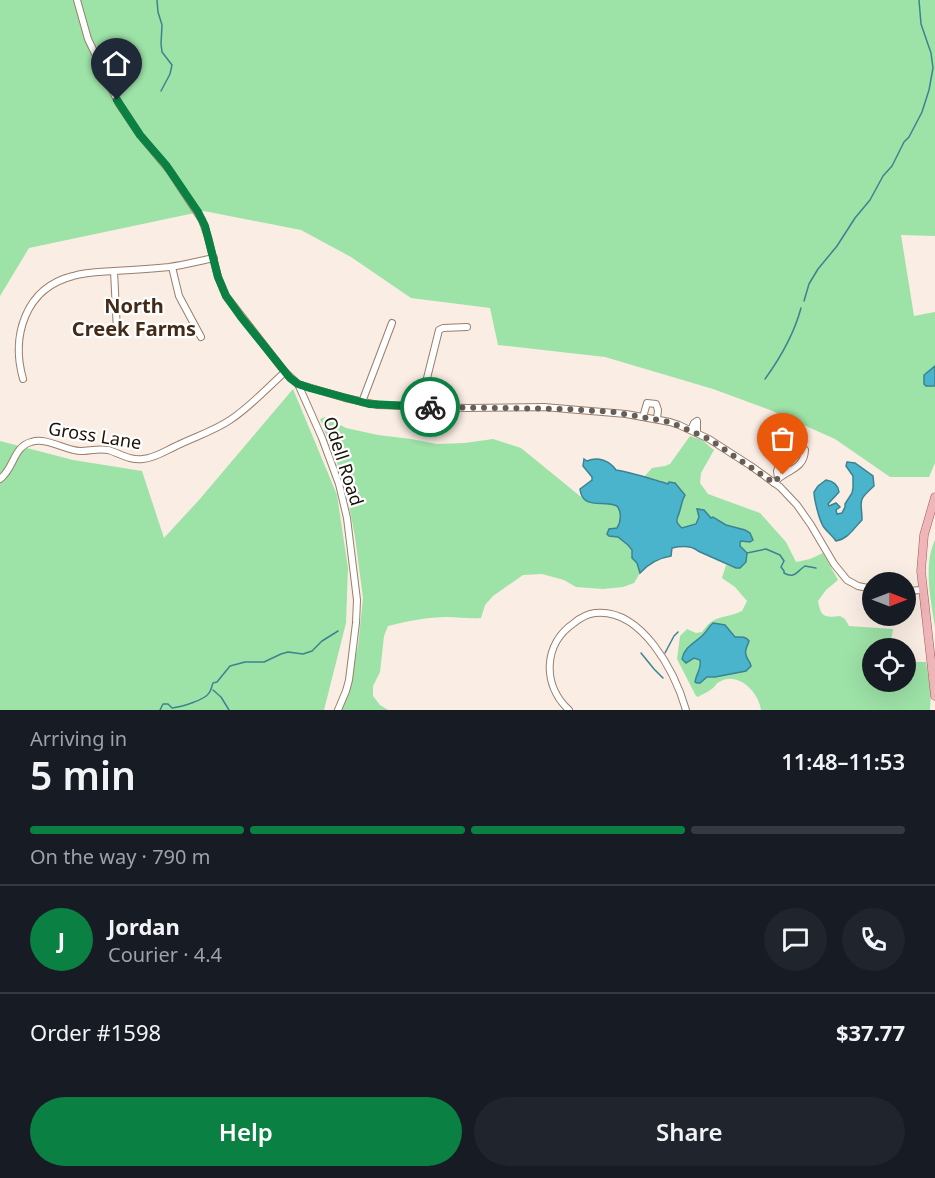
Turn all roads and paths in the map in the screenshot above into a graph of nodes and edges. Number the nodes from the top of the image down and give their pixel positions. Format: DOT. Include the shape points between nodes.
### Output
graph roads {
  1 [pos="77,0"];
  2 [pos="214,258"];
  3 [pos="172,267"];
  4 [pos="114,271"];
  5 [pos="392,323"];
  6 [pos="467,327"];
  7 [pos="117,331"];
  8 [pos="201,337"];
  9 [pos="285,372"];
  10 [pos="23,379"];
  11 [pos="298,384"];
  12 [pos="362,402"];
  13 [pos="420,406"];
  14 [pos="643,417"];
  15 [pos="657,419"];
  16 [pos="805,450"];
  17 [pos="790,471"];
  18 [pos="0,479"];
  19 [pos="776,480"];
  20 [pos="935,497"];
  21 [pos="862,587"];
  22 [pos="916,590"];
  23 [pos="922,590"];
  24 [pos="935,696"];
  25 [pos="338,710"];
  26 [pos="569,710"];
  27 [pos="686,710"];
  1 -- 2 [label="street, Odell Road" via="88,39 117,100 198,212"];
  2 -- 3 [label="street"];
  2 -- 9 [label="street, Odell Road" via="226,296"];
  3 -- 4 [label="street"];
  3 -- 8 [label="street" via="179,296"];
  4 -- 7 [label="street"];
  4 -- 10 [label="street" via="66,278 35,300 21,330 19,357"];
  5 -- 12 [label="street"];
  6 -- 13 [label="street" via="440,328"];
  9 -- 11 [label="street, Odell Road"];
  9 -- 18 [label="street, Gross Lane" via="231,420 155,456 138,460 106,450 77,451 31,442 21,448 8,473"];
  11 -- 12 [label="street"];
  11 -- 25 [label="street, Odell Road" via="331,463 349,530 357,613 349,680"];
  12 -- 13 [label="street"];
  13 -- 14 [label="street" via="544,407"];
  14 -- 15 [label="street"];
  14 -- 15 [label="street" via="647,403 656,404"];
  15 -- 19 [label="street" via="694,431"];
  16 -- 17 [label="street" via="802,462"];
  17 -- 19 [label="street"];
  17 -- 19 [label="street" via="779,465"];
  19 -- 21 [label="street" via="811,525 834,564 847,580"];
  20 -- 23 [label="main road" via="922,544"];
  22 -- 23 [label="street"];
  23 -- 24 [label="main road"];
  26 -- 27 [label="street" via="552,687 552,653 565,630 581,618 597,613 627,621 654,644 674,677"];
}
